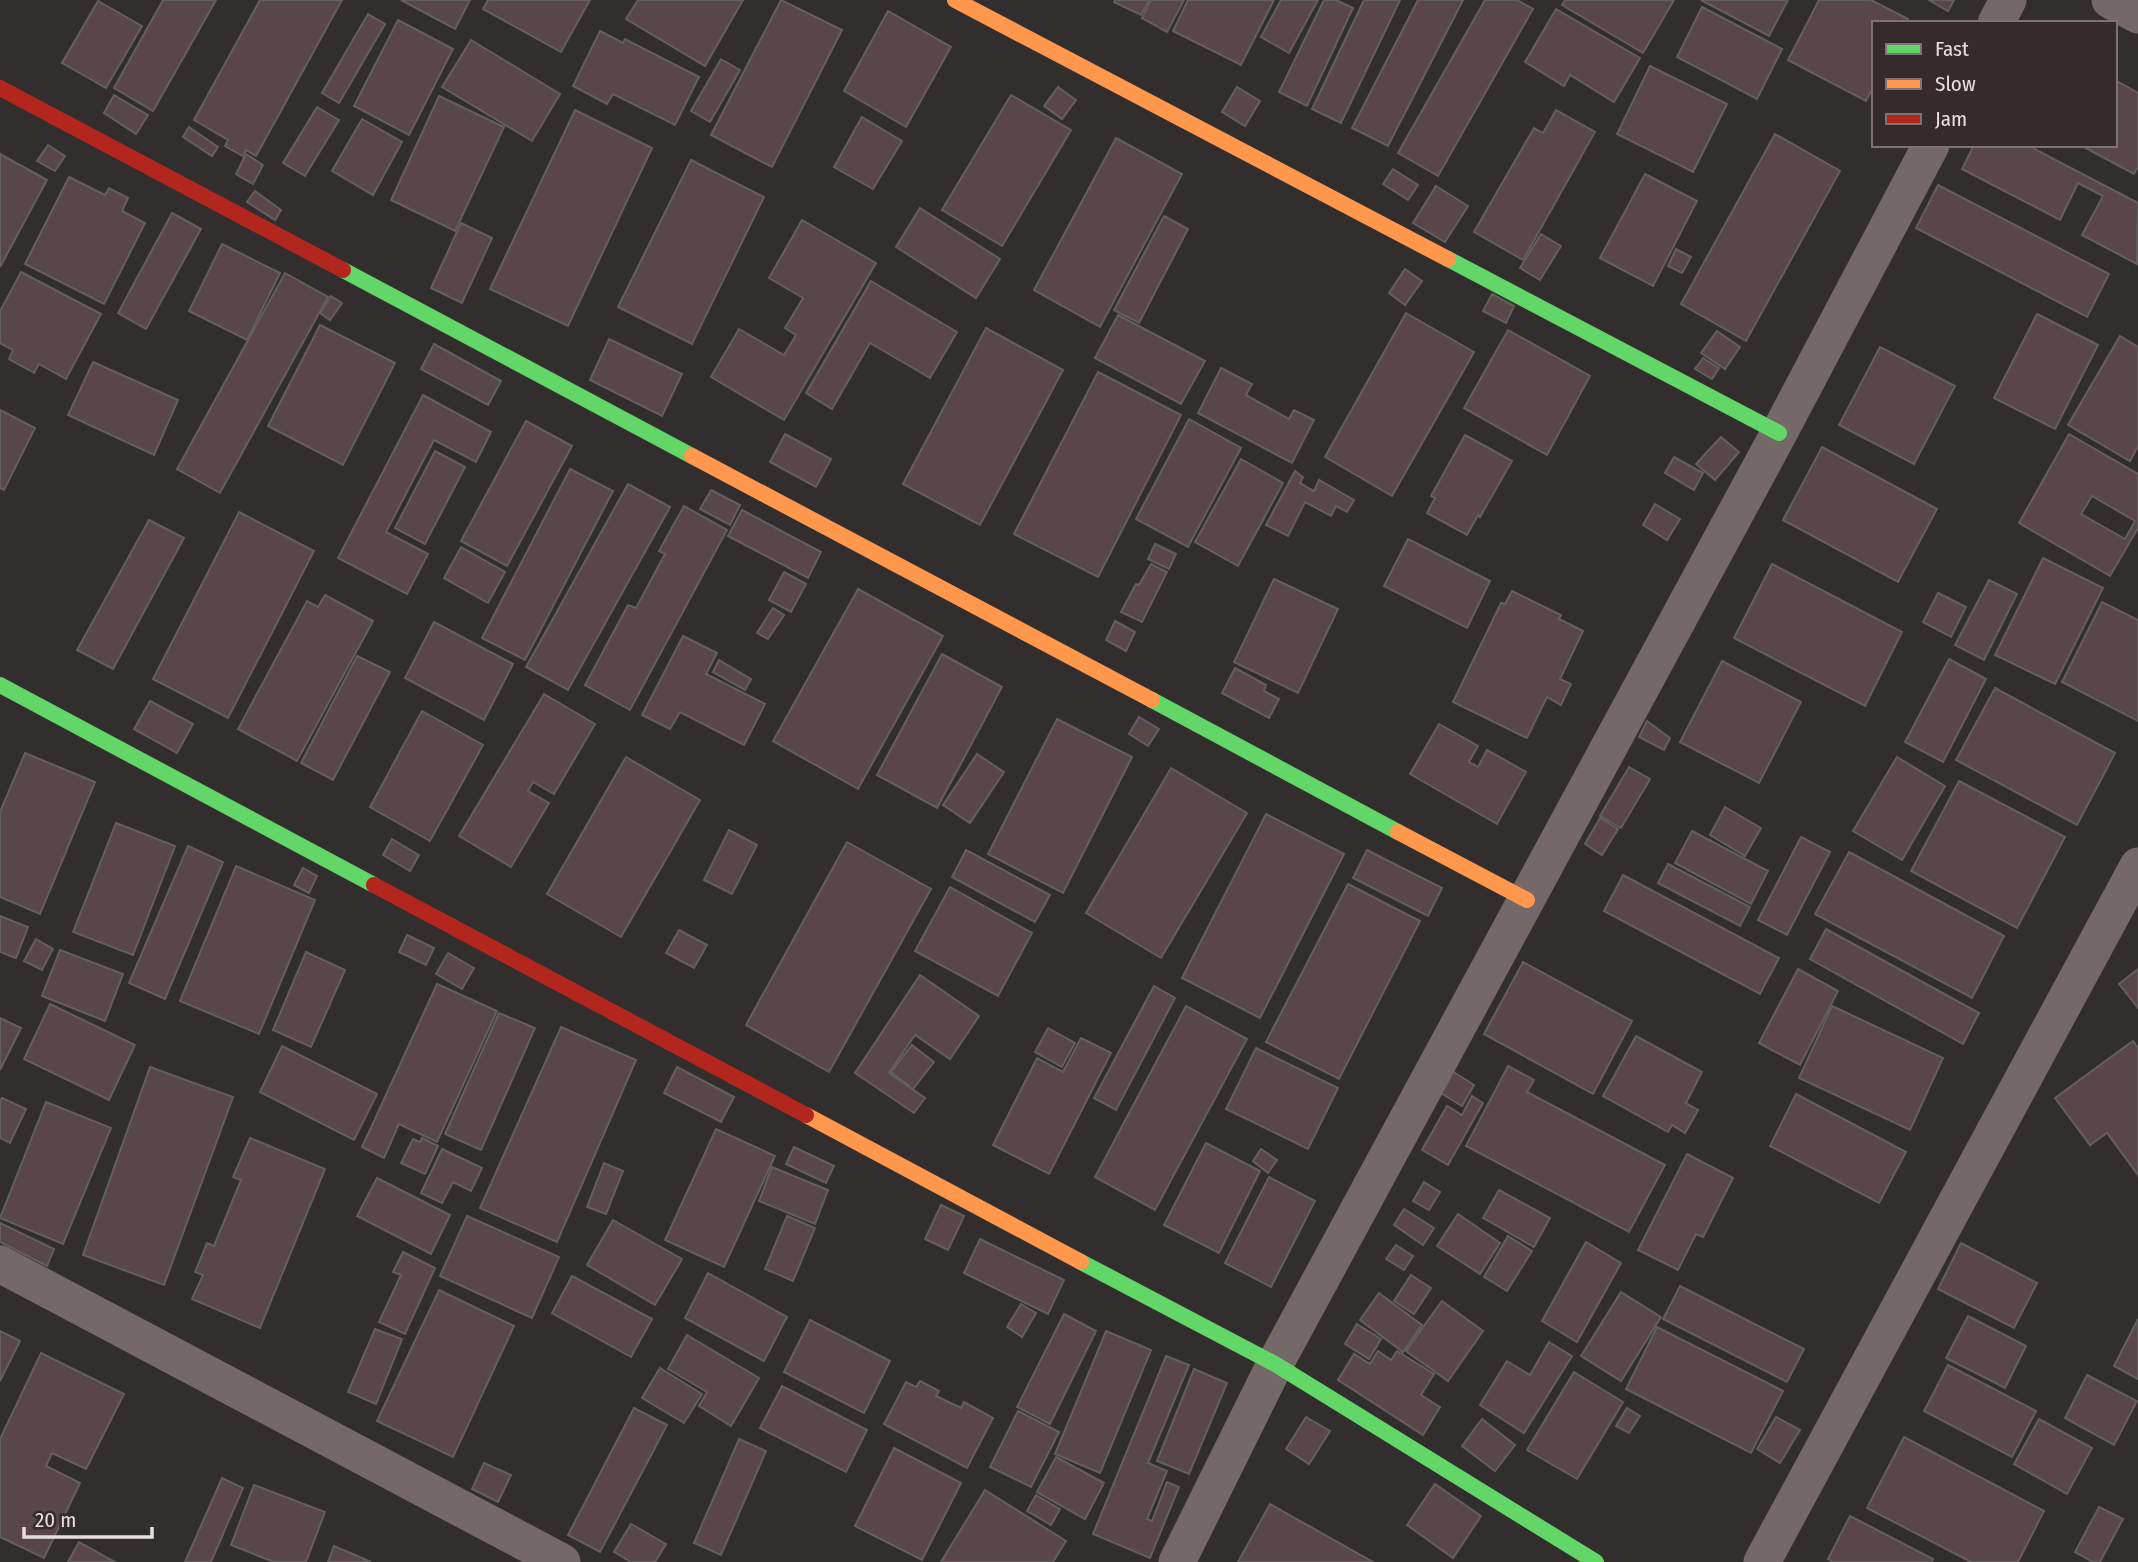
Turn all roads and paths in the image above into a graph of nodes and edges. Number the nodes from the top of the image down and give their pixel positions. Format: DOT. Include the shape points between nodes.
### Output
graph roads {
  1 [pos="955,0"];
  2 [pos="2008,0"];
  3 [pos="2110,0"];
  4 [pos="2138,15"];
  5 [pos="1997,21"];
  6 [pos="0,88"];
  7 [pos="1930,147"];
  8 [pos="1779,433"];
  9 [pos="0,685"];
  10 [pos="2138,866"];
  11 [pos="1527,900"];
  12 [pos="0,1264"];
  13 [pos="1275,1363"];
  14 [pos="562,1562"];
  15 [pos="1177,1562"];
  16 [pos="1596,1562"];
  17 [pos="1762,1562"];
  1 -- 8 [label="street"];
  2 -- 5 [label="street"];
  3 -- 4 [label="street"];
  6 -- 11 [label="street"];
  7 -- 8 [label="street"];
  8 -- 11 [label="street"];
  9 -- 13 [label="street"];
  10 -- 17 [label="street"];
  11 -- 13 [label="street"];
  12 -- 14 [label="street"];
  13 -- 15 [label="street"];
  13 -- 16 [label="street"];
}
